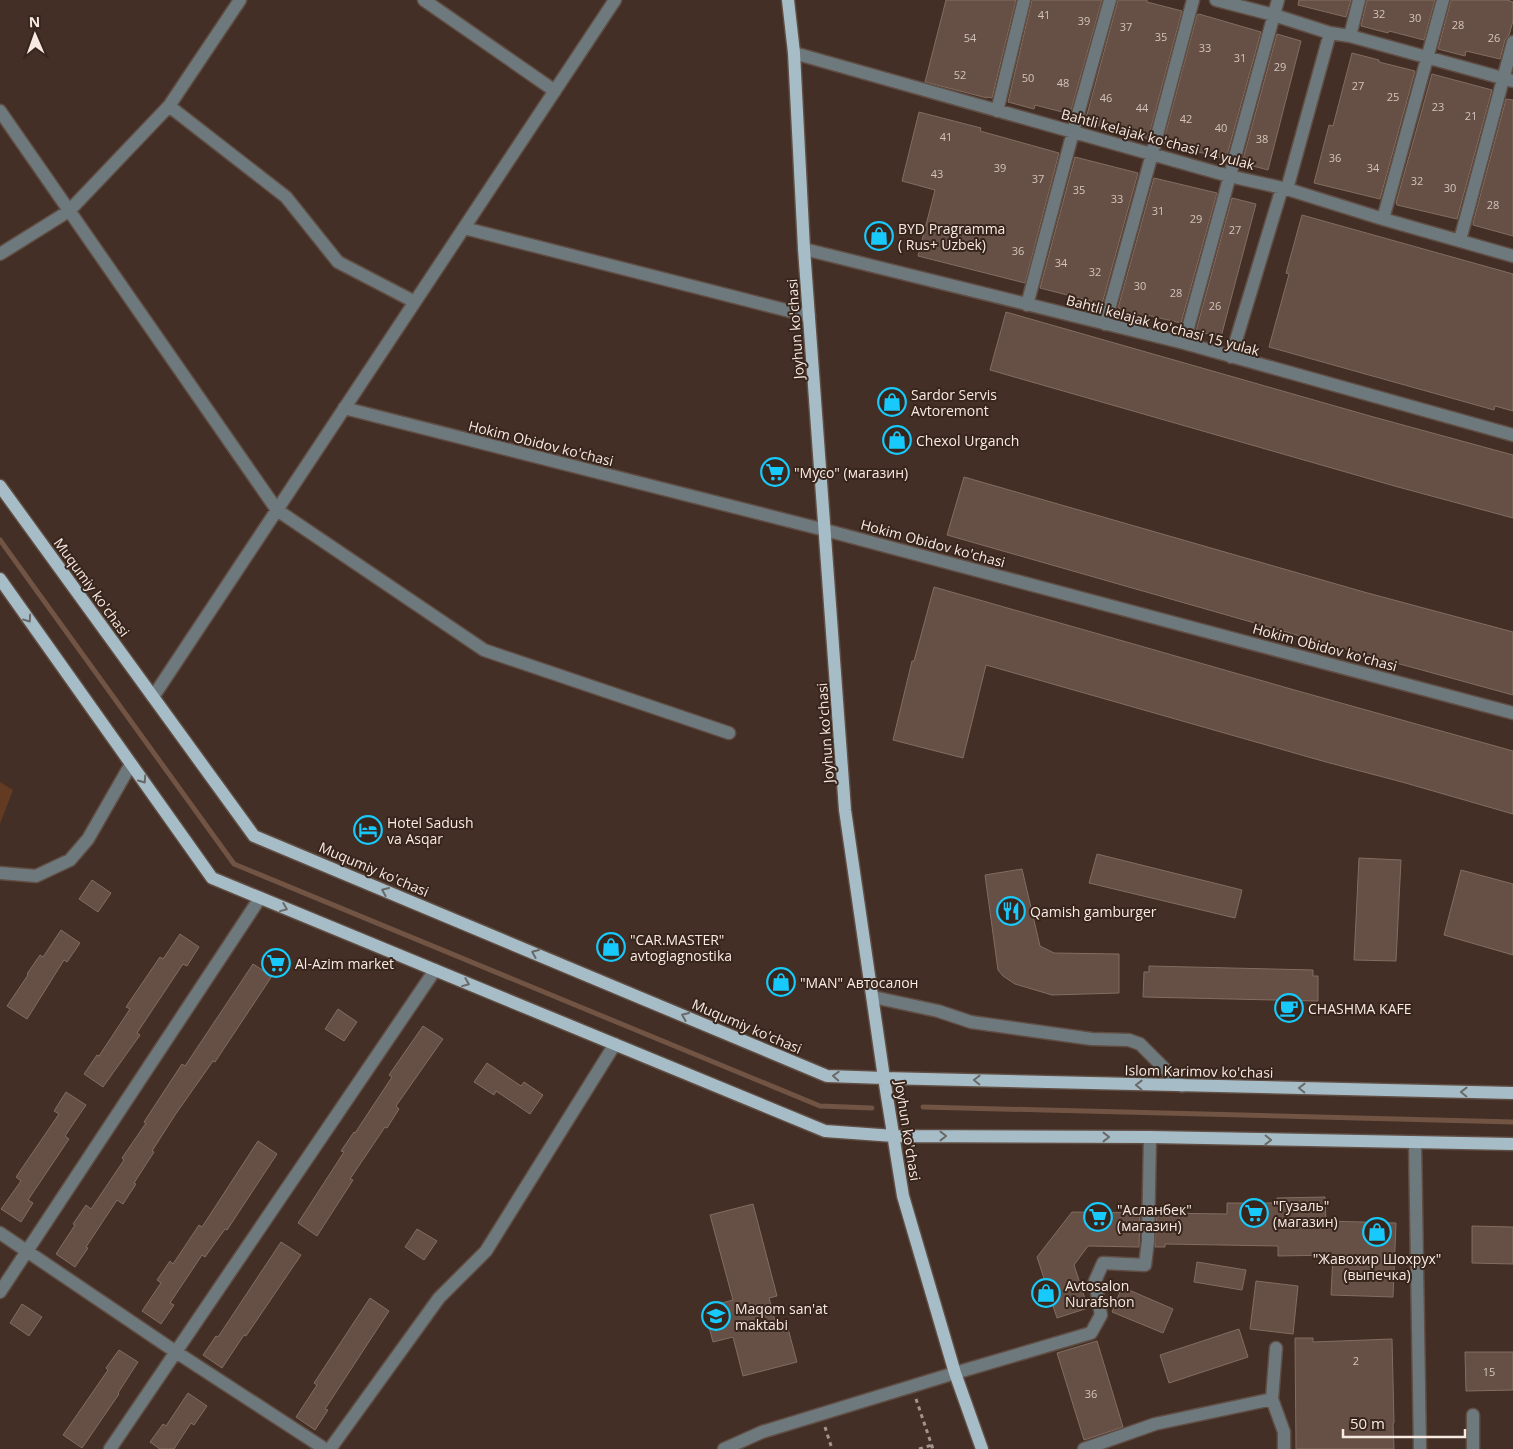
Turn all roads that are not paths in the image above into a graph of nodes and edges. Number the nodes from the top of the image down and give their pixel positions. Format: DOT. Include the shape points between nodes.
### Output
graph roads {
  1 [pos="240,0"];
  2 [pos="424,0"];
  3 [pos="615,0"];
  4 [pos="788,0"];
  5 [pos="1024,0"];
  6 [pos="1110,0"];
  7 [pos="1193,0"];
  8 [pos="1216,0"];
  9 [pos="1278,0"];
  10 [pos="1359,0"];
  11 [pos="1443,0"];
  12 [pos="1274,15"];
  13 [pos="1330,33"];
  14 [pos="1350,36"];
  15 [pos="1513,42"];
  16 [pos="794,53"];
  17 [pos="1427,58"];
  18 [pos="1508,80"];
  19 [pos="555,91"];
  20 [pos="169,106"];
  21 [pos="0,111"];
  22 [pos="997,111"];
  23 [pos="1073,132"];
  24 [pos="1152,154"];
  25 [pos="1229,176"];
  26 [pos="1284,188"];
  27 [pos="69,210"];
  28 [pos="1383,219"];
  29 [pos="464,228"];
  30 [pos="1460,240"];
  31 [pos="804,249"];
  32 [pos="0,254"];
  33 [pos="1513,256"];
  34 [pos="415,302"];
  35 [pos="1027,306"];
  36 [pos="809,316"];
  37 [pos="1104,324"];
  38 [pos="1184,343"];
  39 [pos="1231,357"];
  40 [pos="344,408"];
  41 [pos="1513,435"];
  42 [pos="0,486"];
  43 [pos="277,510"];
  44 [pos="825,530"];
  45 [pos="0,579"];
  46 [pos="153,697"];
  47 [pos="1513,713"];
  48 [pos="729,733"];
  49 [pos="131,764"];
  50 [pos="0,873"];
  51 [pos="260,898"];
  52 [pos="435,970"];
  53 [pos="873,997"];
  54 [pos="615,1044"];
  55 [pos="884,1078"];
  56 [pos="1182,1086"];
  57 [pos="1513,1093"];
  58 [pos="894,1136"];
  59 [pos="1150,1137"];
  60 [pos="1415,1142"];
  61 [pos="1513,1144"];
  62 [pos="0,1233"];
  63 [pos="26,1252"];
  64 [pos="0,1292"];
  65 [pos="1276,1348"];
  66 [pos="176,1352"];
  67 [pos="955,1373"];
  68 [pos="1272,1399"];
  69 [pos="1473,1415"];
  70 [pos="110,1449"];
  71 [pos="325,1449"];
  72 [pos="330,1449"];
  73 [pos="724,1449"];
  74 [pos="982,1449"];
  75 [pos="1084,1449"];
  76 [pos="1284,1449"];
  77 [pos="1420,1449"];
  78 [pos="1473,1449"];
  1 -- 20 [label="street"];
  2 -- 19 [label="street"];
  3 -- 19 [label="street"];
  4 -- 16 [label="main road, Joyhun ko'chasi"];
  5 -- 22 [label="street"];
  6 -- 23 [label="street"];
  7 -- 24 [label="street"];
  8 -- 12 [label="street"];
  9 -- 12 [label="street"];
  10 -- 14 [label="street"];
  11 -- 17 [label="street"];
  12 -- 13 [label="street"];
  12 -- 25 [label="street"];
  13 -- 14 [label="street"];
  13 -- 26 [label="street"];
  14 -- 17 [label="street"];
  15 -- 18 [label="street"];
  16 -- 22 [label="street, Bahtli kelajak ko'chasi 14 yulak"];
  16 -- 31 [label="main road, Joyhun ko'chasi"];
  17 -- 18 [label="street"];
  17 -- 28 [label="street"];
  18 -- 30 [label="street"];
  19 -- 29 [label="street"];
  20 -- 27 [label="street"];
  20 -- 34 [label="street" via="286,197 338,262"];
  21 -- 27 [label="street"];
  22 -- 23 [label="street, Bahtli kelajak ko'chasi 14 yulak"];
  23 -- 24 [label="street, Bahtli kelajak ko'chasi 14 yulak"];
  23 -- 35 [label="street"];
  24 -- 25 [label="street, Bahtli kelajak ko'chasi 14 yulak"];
  24 -- 37 [label="street"];
  25 -- 26 [label="street, Bahtli kelajak ko'chasi 14 yulak"];
  25 -- 38 [label="street"];
  26 -- 28 [label="street, Bahtli kelajak ko'chasi 14 yulak"];
  26 -- 39 [label="street"];
  27 -- 32 [label="street"];
  27 -- 43 [label="street"];
  28 -- 30 [label="street, Bahtli kelajak ko'chasi 14 yulak"];
  29 -- 34 [label="street"];
  29 -- 36 [label="street"];
  30 -- 33 [label="street, Bahtli kelajak ko'chasi 14 yulak"];
  31 -- 35 [label="street, Bahtli kelajak ko'chasi 15 yulak"];
  31 -- 36 [label="main road, Joyhun ko'chasi"];
  34 -- 40 [label="street"];
  35 -- 37 [label="street, Bahtli kelajak ko'chasi 15 yulak"];
  36 -- 44 [label="main road, Joyhun ko'chasi"];
  37 -- 38 [label="street, Bahtli kelajak ko'chasi 15 yulak"];
  38 -- 39 [label="street, Bahtli kelajak ko'chasi 15 yulak"];
  39 -- 41 [label="street, Bahtli kelajak ko'chasi 15 yulak"];
  40 -- 43 [label="street"];
  40 -- 44 [label="street, Hokim Obidov ko'chasi"];
  42 -- 46 [label="main road, Muqumiy ko'chasi"];
  43 -- 46 [label="street"];
  43 -- 48 [label="street" via="484,650"];
  44 -- 47 [label="street, Hokim Obidov ko'chasi"];
  44 -- 53 [label="main road, Joyhun ko'chasi" via="846,810"];
  45 -- 49 [label="main road, one-way"];
  55 -- 46 [label="main road, Muqumiy ko'chasi, one-way" via="827,1076 254,836"];
  49 -- 50 [label="street" via="88,839 70,860 36,876"];
  49 -- 51 [label="main road, one-way" via="212,878"];
  51 -- 52 [label="main road, one-way"];
  51 -- 63 [label="street"];
  52 -- 54 [label="main road, one-way"];
  52 -- 66 [label="street"];
  53 -- 55 [label="main road, Joyhun ko'chasi"];
  53 -- 56 [label="street" via="938,1011 971,1022 1092,1039 1129,1040 1140,1044"];
  54 -- 58 [label="main road" via="825,1131"];
  54 -- 72 [label="street" via="486,1250 439,1298"];
  56 -- 55 [label="main road, Islom Karimov ko'chasi, one-way"];
  55 -- 58 [label="main road, Joyhun ko'chasi"];
  57 -- 56 [label="main road, Islom Karimov ko'chasi, one-way"];
  58 -- 59 [label="main road, one-way"];
  58 -- 67 [label="main road, Joyhun ko'chasi" via="903,1196"];
  59 -- 60 [label="main road, one-way"];
  59 -- 67 [label="street" via="1145,1265 1103,1263 1094,1281 1101,1315 1092,1333"];
  60 -- 61 [label="main road"];
  60 -- 77 [label="street"];
  62 -- 63 [label="street"];
  63 -- 64 [label="street"];
  63 -- 66 [label="street"];
  65 -- 68 [label="street"];
  66 -- 70 [label="street"];
  66 -- 71 [label="street"];
  67 -- 73 [label="street" via="762,1432"];
  67 -- 74 [label="main road, Joyhun ko'chasi"];
  68 -- 75 [label="street" via="1155,1424"];
  68 -- 76 [label="street" via="1284,1432"];
  69 -- 78 [label="street"];
}
